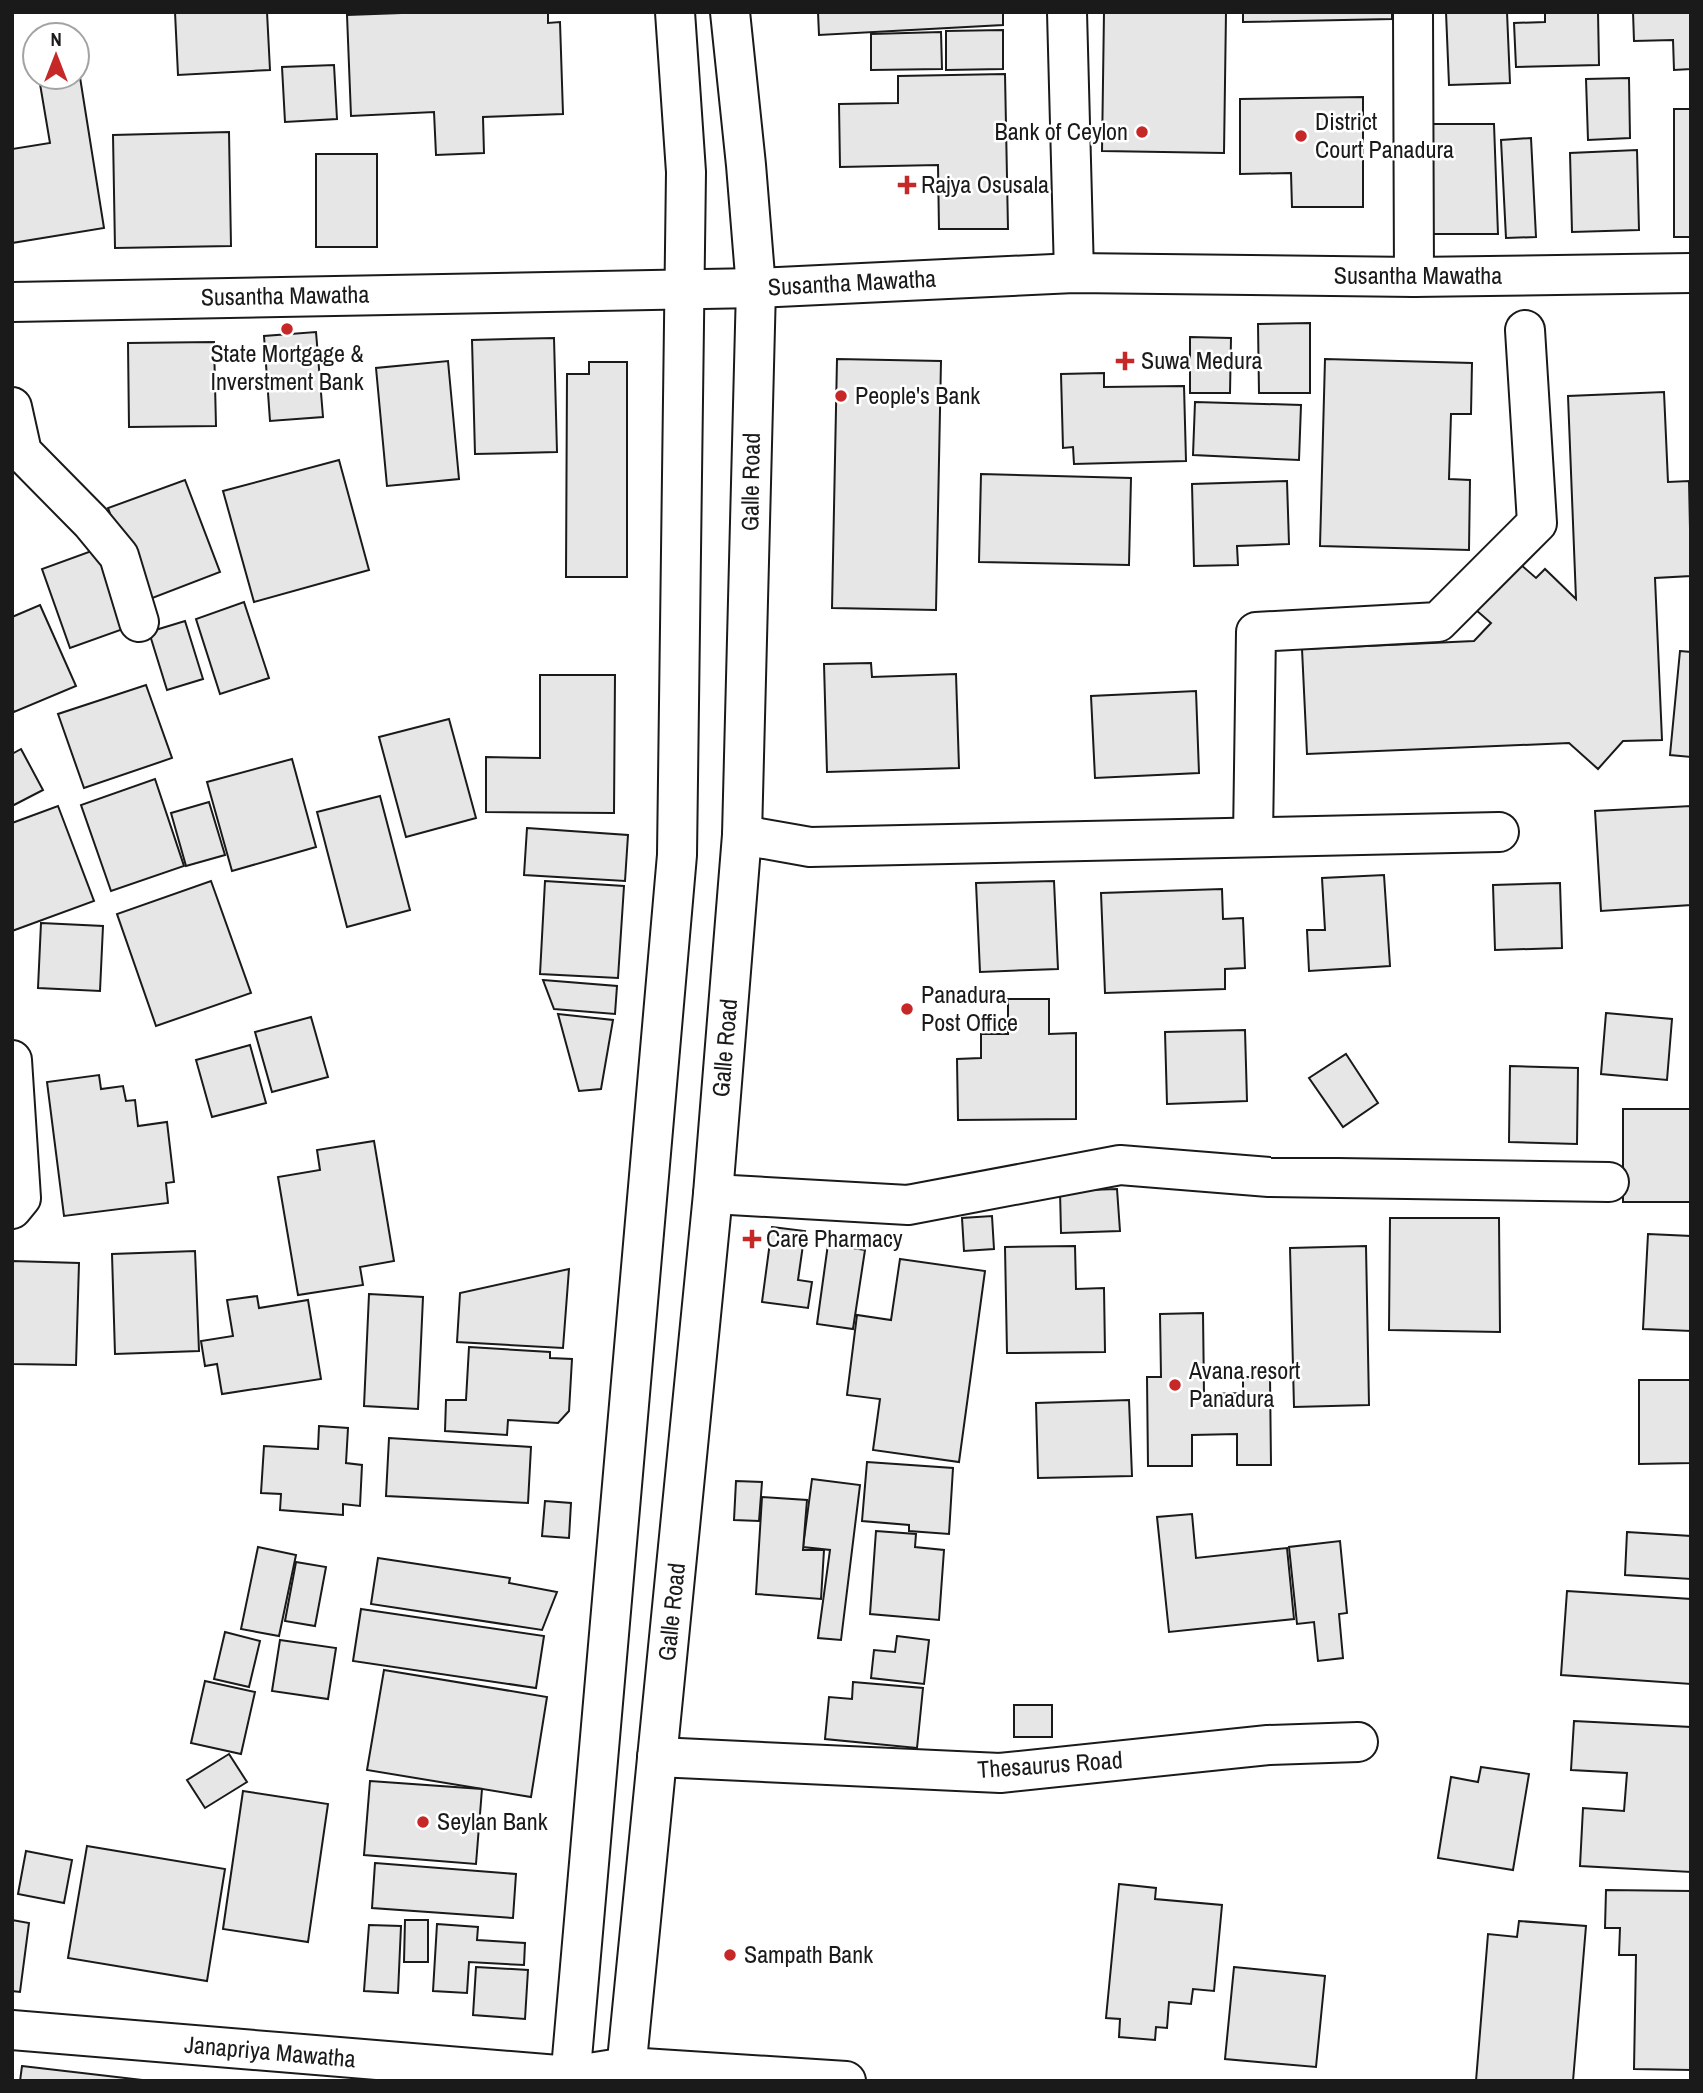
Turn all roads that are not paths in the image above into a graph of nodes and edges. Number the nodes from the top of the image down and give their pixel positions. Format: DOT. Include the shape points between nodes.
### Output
graph roads {
  1 [pos="675,12"];
  2 [pos="730,12"];
  3 [pos="1067,12"];
  4 [pos="1413,12"];
  5 [pos="1691,272"];
  6 [pos="1074,273"];
  7 [pos="1414,277"];
  8 [pos="683,288"];
  9 [pos="756,288"];
  10 [pos="12,302"];
  11 [pos="1525,330"];
  12 [pos="12,407"];
  13 [pos="139,622"];
  14 [pos="1499,832"];
  15 [pos="741,835"];
  16 [pos="1253,837"];
  17 [pos="12,1060"];
  18 [pos="1609,1182"];
  19 [pos="713,1194"];
  20 [pos="12,1209"];
  21 [pos="1358,1742"];
  22 [pos="657,1757"];
  23 [pos="12,2030"];
  24 [pos="626,2074"];
  25 [pos="570,2078"];
  26 [pos="846,2081"];
  1 -- 8 [label="main road" via="686,172"];
  2 -- 9 [label="main road, Galle Road"];
  3 -- 6 [label="main road"];
  4 -- 7 [label="main road"];
  5 -- 7 [label="main road, Susantha Mawatha"];
  6 -- 7 [label="main road, Susantha Mawatha"];
  6 -- 9 [label="main road, Susantha Mawatha"];
  8 -- 9 [label="main road, Susantha Mawatha"];
  8 -- 10 [label="main road, Susantha Mawatha"];
  8 -- 25 [label="main road" via="677,855"];
  9 -- 15 [label="main road, Galle Road"];
  11 -- 16 [label="main road" via="1537,523 1438,622 1256,632"];
  12 -- 13 [label="main road" via="22,452 119,556"];
  14 -- 16 [label="main road"];
  15 -- 16 [label="main road" via="810,847"];
  15 -- 19 [label="main road, Galle Road"];
  17 -- 20 [label="main road" via="21,1198"];
  18 -- 19 [label="main road" via="1269,1177 1120,1165 908,1205"];
  19 -- 22 [label="main road, Galle Road"];
  21 -- 22 [label="main road, Thesaurus Road" via="1268,1745 1000,1773"];
  22 -- 24 [label="main road, Galle Road"];
  23 -- 25 [label="main road, Janapriya Mawatha"];
  24 -- 25 [label="main road, Janapriya Mawatha"];
  24 -- 26 [label="main road, Janapriya Mawatha"];
}
